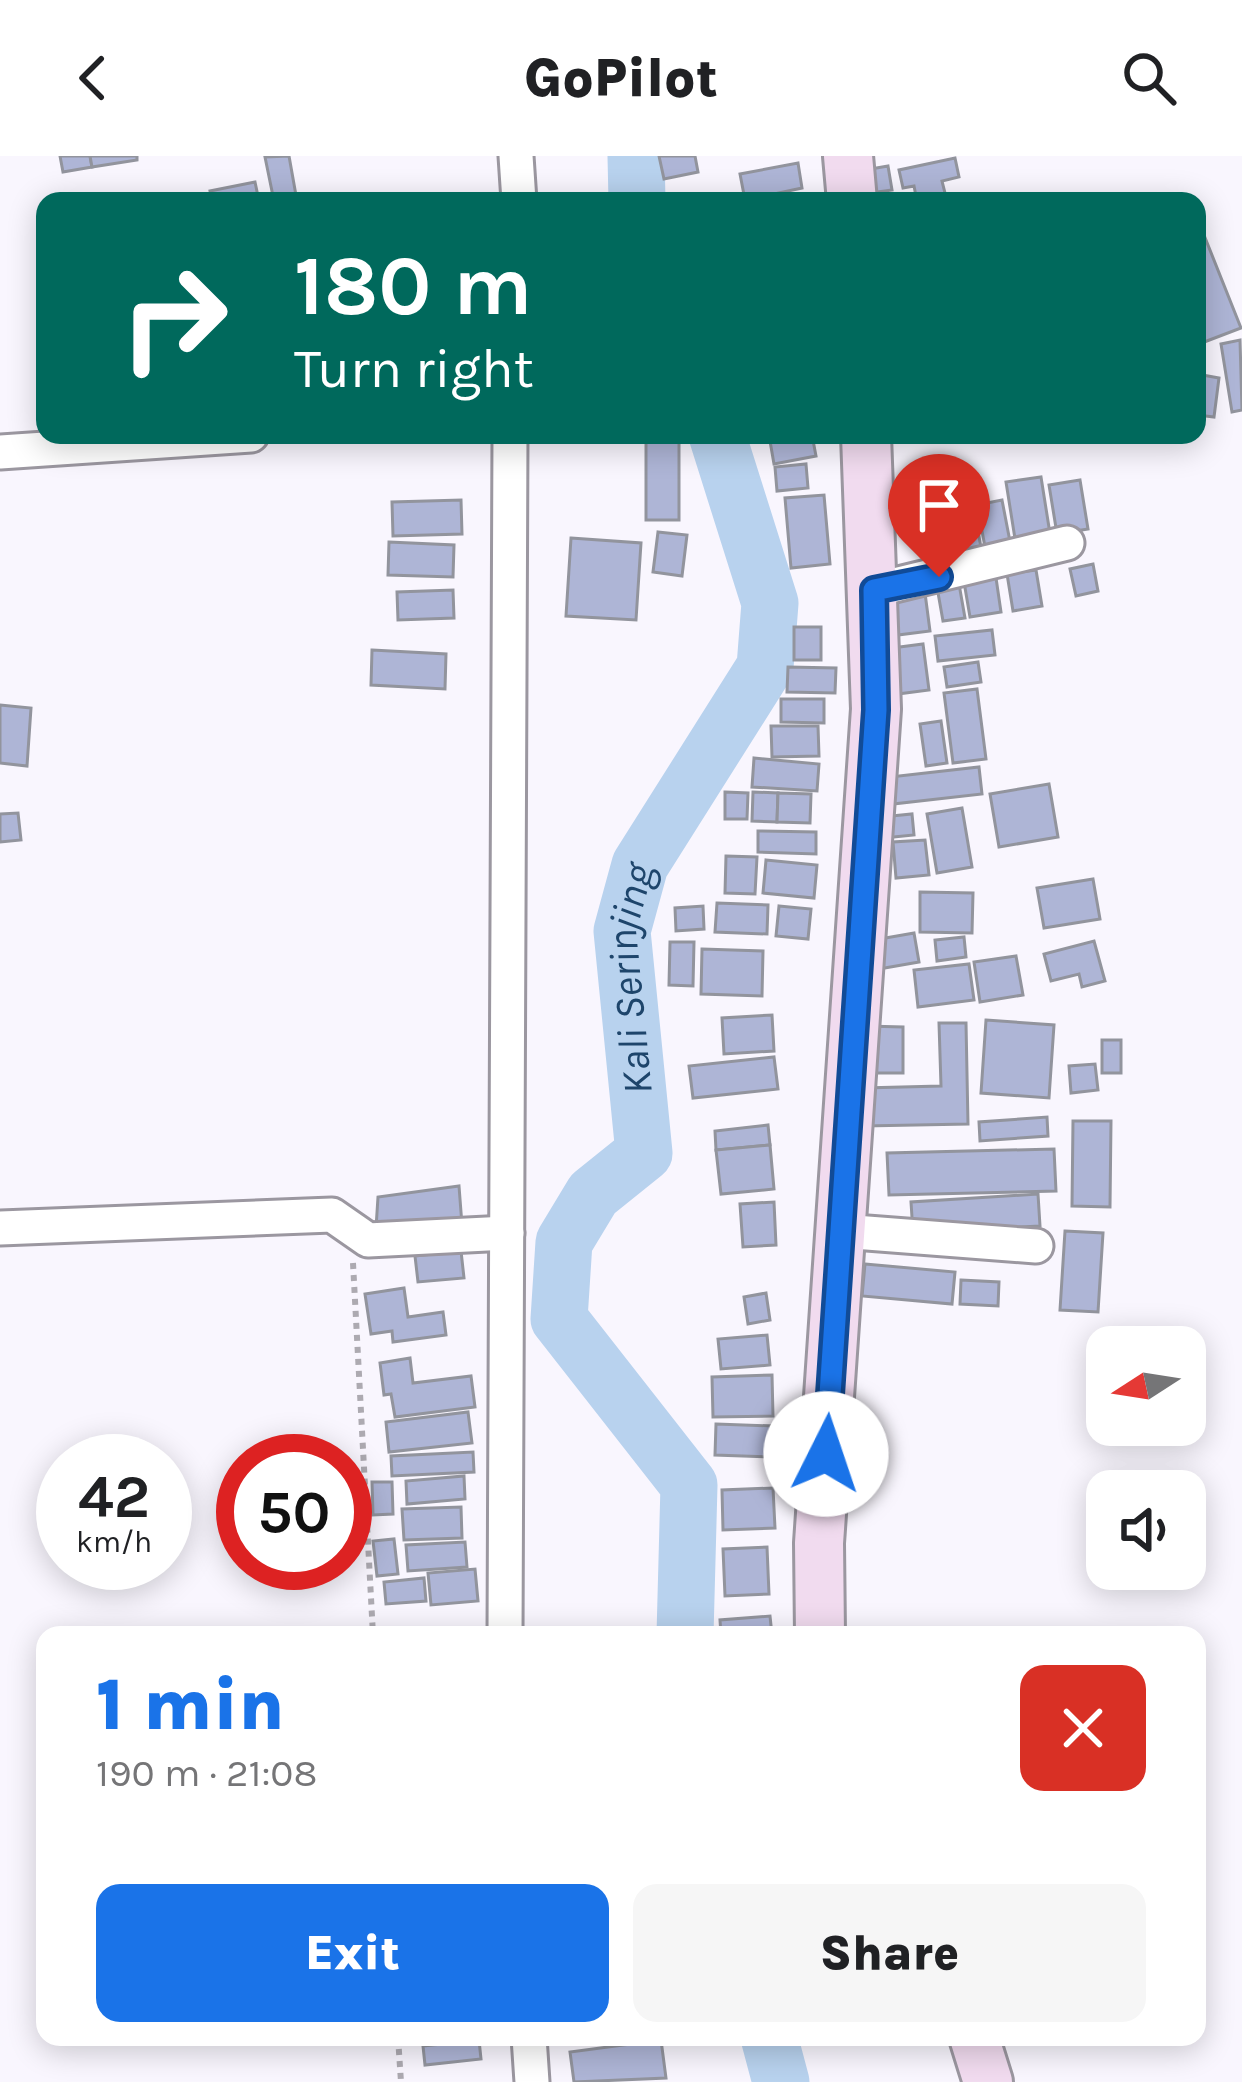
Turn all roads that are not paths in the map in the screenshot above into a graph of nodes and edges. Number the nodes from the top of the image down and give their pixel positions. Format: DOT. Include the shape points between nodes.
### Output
graph roads {
  1 [pos="516,156"];
  2 [pos="848,156"];
  3 [pos="519,192"];
  4 [pos="851,192"];
  5 [pos="118,444"];
  6 [pos="510,444"];
  7 [pos="866,444"];
  8 [pos="0,452"];
  9 [pos="1067,543"];
  10 [pos="874,590"];
  11 [pos="0,1228"];
  12 [pos="841,1231"];
  13 [pos="507,1234"];
  14 [pos="1036,1246"];
  15 [pos="505,1626"];
  16 [pos="820,1626"];
  17 [pos="530,2046"];
  18 [pos="977,2046"];
  19 [pos="532,2082"];
  20 [pos="988,2082"];
  1 -- 3 [label="street"];
  2 -- 4 [label="main road"];
  5 -- 8 [label="street"];
  6 -- 13 [label="street"];
  7 -- 10 [label="main road"];
  9 -- 10 [label="street"];
  10 -- 12 [label="main road" via="876,710"];
  11 -- 13 [label="street" via="332,1215 368,1240"];
  12 -- 14 [label="street"];
  12 -- 16 [label="main road"];
  13 -- 15 [label="street"];
  17 -- 19 [label="street"];
  18 -- 20 [label="main road"];
}
